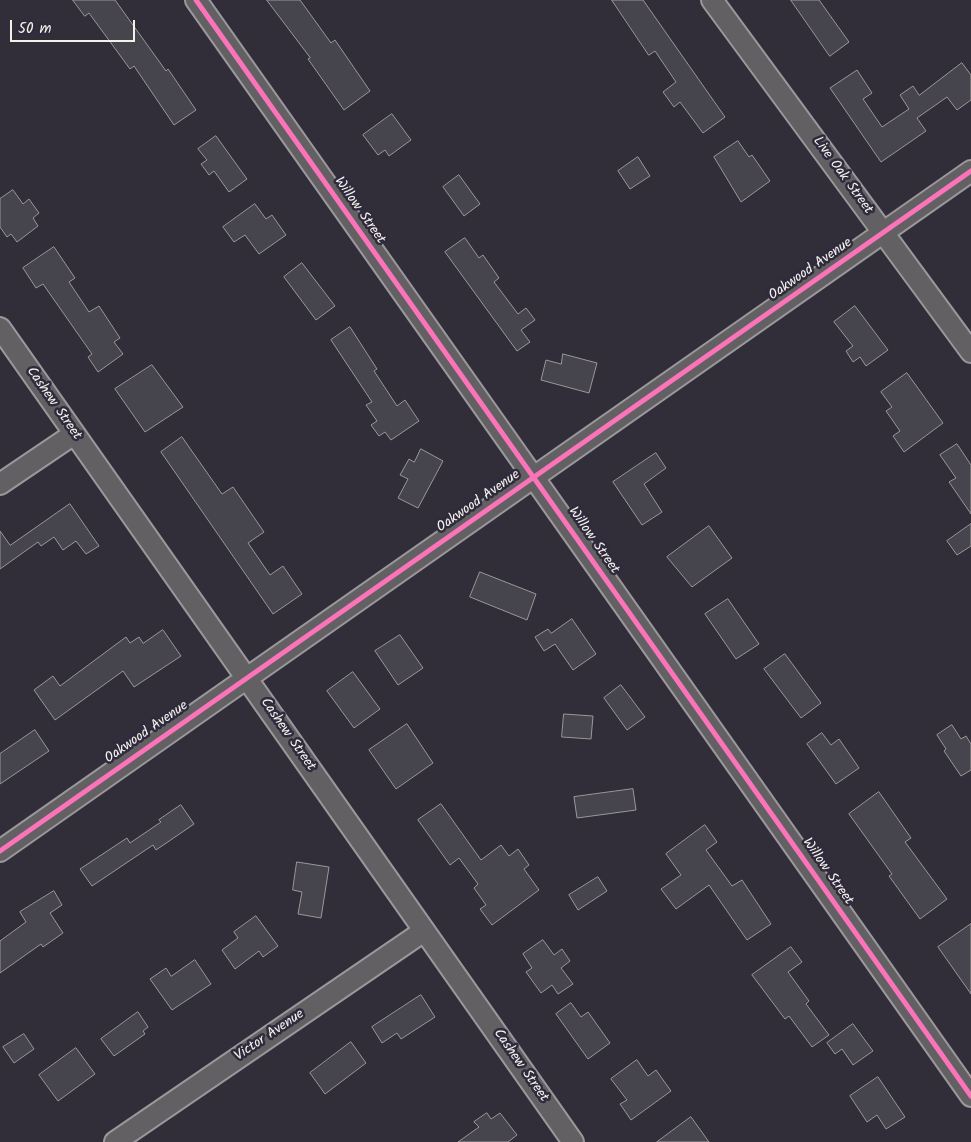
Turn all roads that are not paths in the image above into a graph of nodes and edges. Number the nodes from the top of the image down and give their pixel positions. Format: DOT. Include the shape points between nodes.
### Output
graph roads {
  1 [pos="196,0"];
  2 [pos="712,0"];
  3 [pos="971,171"];
  4 [pos="884,232"];
  5 [pos="0,328"];
  6 [pos="971,352"];
  7 [pos="74,434"];
  8 [pos="534,477"];
  9 [pos="0,484"];
  10 [pos="246,677"];
  11 [pos="0,851"];
  12 [pos="424,931"];
  13 [pos="971,1096"];
  14 [pos="115,1142"];
  15 [pos="573,1142"];
  1 -- 8 [label="street, Willow Street"];
  2 -- 4 [label="street, Live Oak Street"];
  3 -- 4 [label="street, Oakwood Avenue"];
  4 -- 6 [label="street, Live Oak Street"];
  4 -- 8 [label="street, Oakwood Avenue"];
  5 -- 7 [label="street, Cashew Street"];
  7 -- 9 [label="street"];
  7 -- 10 [label="street, Cashew Street"];
  8 -- 10 [label="street, Oakwood Avenue"];
  8 -- 13 [label="street, Willow Street"];
  10 -- 11 [label="street, Oakwood Avenue"];
  10 -- 12 [label="street, Cashew Street"];
  12 -- 14 [label="street, Victor Avenue"];
  12 -- 15 [label="street, Cashew Street"];
}
